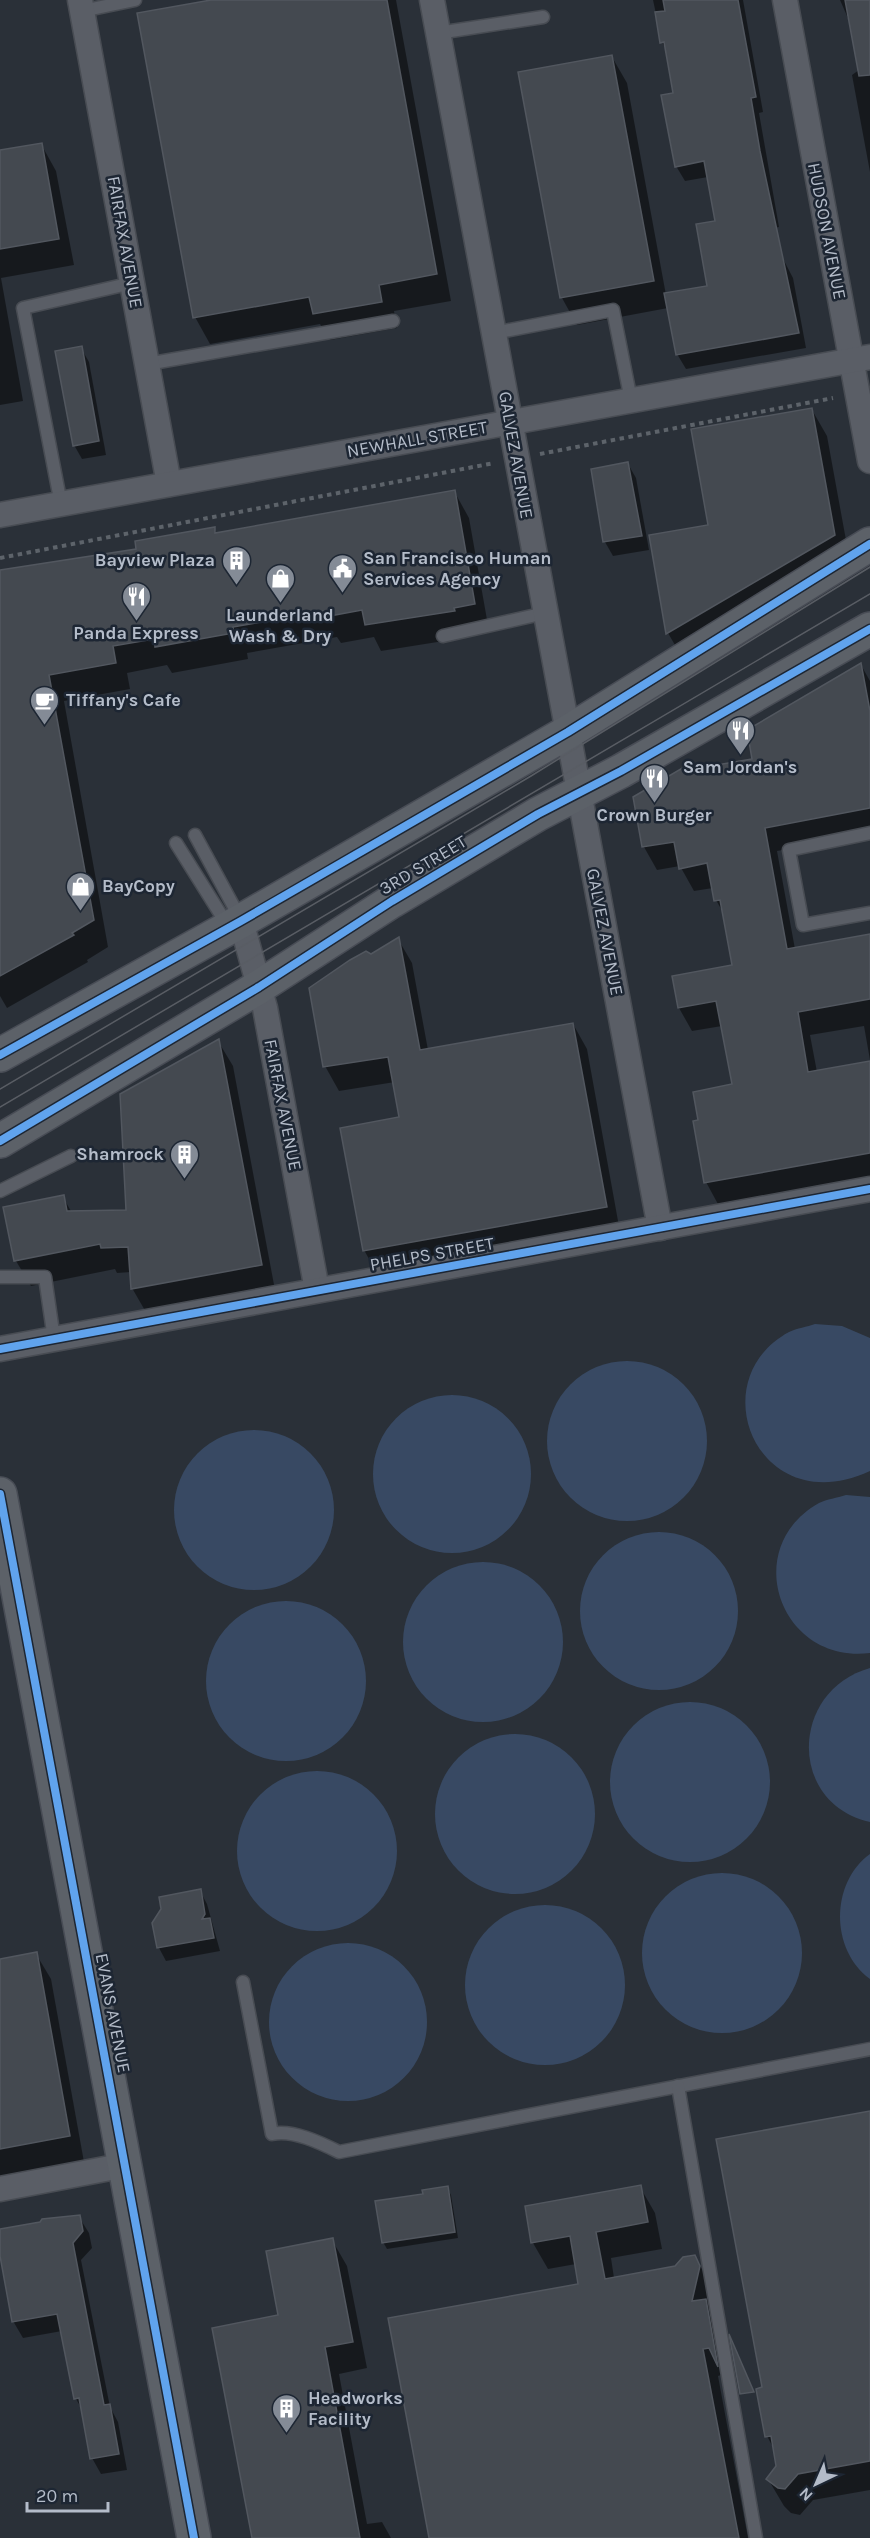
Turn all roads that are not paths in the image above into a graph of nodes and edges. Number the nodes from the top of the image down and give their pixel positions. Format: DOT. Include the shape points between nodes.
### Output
graph roads {
  1 [pos="135,0"];
  2 [pos="432,0"];
  3 [pos="784,0"];
  4 [pos="81,6"];
  5 [pos="543,17"];
  6 [pos="438,33"];
  7 [pos="132,283"];
  8 [pos="393,321"];
  9 [pos="494,333"];
  10 [pos="861,359"];
  11 [pos="147,364"];
  12 [pos="631,400"];
  13 [pos="510,422"];
  14 [pos="870,461"];
  15 [pos="169,484"];
  16 [pos="61,504"];
  17 [pos="0,515"];
  18 [pos="870,544"];
  19 [pos="545,613"];
  20 [pos="870,629"];
  21 [pos="443,636"];
  22 [pos="568,732"];
  23 [pos="580,793"];
  24 [pos="870,833"];
  25 [pos="195,835"];
  26 [pos="176,843"];
  27 [pos="870,913"];
  28 [pos="235,924"];
  29 [pos="260,987"];
  30 [pos="0,1055"];
  31 [pos="0,1141"];
  32 [pos="71,1156"];
  33 [pos="870,1189"];
  34 [pos="0,1191"];
  35 [pos="660,1228"];
  36 [pos="0,1277"];
  37 [pos="317,1290"];
  38 [pos="54,1339"];
  39 [pos="0,1349"];
  40 [pos="0,1494"];
  41 [pos="243,1982"];
  42 [pos="870,2049"];
  43 [pos="678,2086"];
  44 [pos="126,2165"];
  45 [pos="0,2189"];
  46 [pos="194,2538"];
  47 [pos="756,2538"];
  1 -- 4 [label="lane"];
  2 -- 6 [label="street, GALVEZ AVENUE"];
  3 -- 10 [label="street, HUDSON AVENUE"];
  4 -- 7 [label="street, FAIRFAX AVENUE"];
  5 -- 6 [label="lane"];
  6 -- 9 [label="street, GALVEZ AVENUE"];
  7 -- 11 [label="street, FAIRFAX AVENUE"];
  7 -- 16 [label="lane" via="23,308"];
  8 -- 11 [label="lane"];
  9 -- 12 [label="lane" via="613,310"];
  9 -- 13 [label="street, GALVEZ AVENUE"];
  10 -- 12 [label="street, NEWHALL STREET"];
  10 -- 14 [label="street, HUDSON AVENUE" via="858,393"];
  11 -- 15 [label="street, FAIRFAX AVENUE"];
  12 -- 13 [label="street, NEWHALL STREET"];
  13 -- 15 [label="street, NEWHALL STREET"];
  13 -- 19 [label="street, GALVEZ AVENUE"];
  15 -- 16 [label="street, NEWHALL STREET"];
  16 -- 17 [label="street, NEWHALL STREET"];
  18 -- 22 [label="main road"];
  19 -- 21 [label="lane"];
  19 -- 22 [label="street, GALVEZ AVENUE"];
  20 -- 23 [label="main road, 3RD STREET"];
  22 -- 23 [label="street, GALVEZ AVENUE"];
  22 -- 28 [label="main road"];
  23 -- 29 [label="main road, 3RD STREET" via="392,901"];
  23 -- 35 [label="street, GALVEZ AVENUE"];
  24 -- 27 [label="lane" via="789,850 803,925"];
  25 -- 28 [label="lane"];
  26 -- 28 [label="lane"];
  28 -- 29 [label="street, FAIRFAX AVENUE"];
  28 -- 30 [label="main road"];
  29 -- 31 [label="main road, 3RD STREET"];
  29 -- 37 [label="street, FAIRFAX AVENUE"];
  32 -- 34 [label="lane"];
  33 -- 35 [label="street, PHELPS STREET"];
  35 -- 37 [label="street, PHELPS STREET"];
  36 -- 38 [label="lane" via="45,1277"];
  37 -- 38 [label="street, PHELPS STREET"];
  38 -- 39 [label="street, PHELPS STREET"];
  40 -- 44 [label="main road, EVANS AVENUE"];
  41 -- 43 [label="lane" via="272,2134 280,2132 339,2151"];
  42 -- 43 [label="lane"];
  43 -- 47 [label="lane"];
  44 -- 45 [label="street"];
  44 -- 46 [label="main road, EVANS AVENUE"];
}
